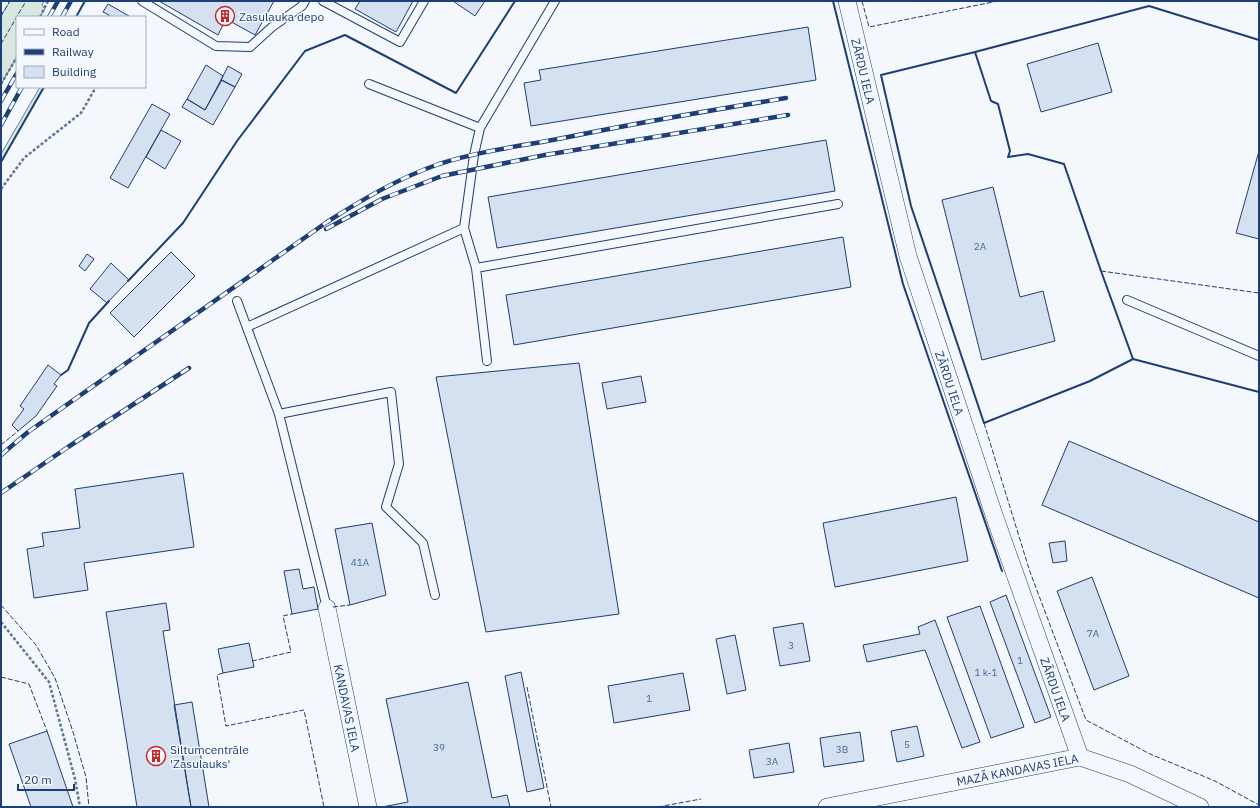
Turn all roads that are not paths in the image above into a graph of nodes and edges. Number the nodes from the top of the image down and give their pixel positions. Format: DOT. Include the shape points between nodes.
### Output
graph roads {
  1 [pos="142,1"];
  2 [pos="305,1"];
  3 [pos="323,1"];
  4 [pos="424,1"];
  5 [pos="555,1"];
  6 [pos="847,1"];
  7 [pos="369,84"];
  8 [pos="480,128"];
  9 [pos="838,204"];
  10 [pos="464,228"];
  11 [pos="476,268"];
  12 [pos="1127,300"];
  13 [pos="237,301"];
  14 [pos="246,327"];
  15 [pos="1259,356"];
  16 [pos="487,361"];
  17 [pos="279,414"];
  18 [pos="435,595"];
  19 [pos="327,608"];
  20 [pos="1080,757"];
  21 [pos="368,807"];
  22 [pos="827,807"];
  23 [pos="1200,807"];
  1 -- 2 [label="lane" via="216,46 250,47"];
  3 -- 4 [label="lane" via="400,42"];
  5 -- 8 [label="lane"];
  6 -- 20 [label="street, ZĀRDU IELA" via="908,256 994,515"];
  7 -- 8 [label="lane"];
  8 -- 10 [label="lane"];
  9 -- 11 [label="lane"];
  10 -- 11 [label="lane"];
  10 -- 14 [label="lane"];
  11 -- 16 [label="lane"];
  12 -- 15 [label="lane"];
  13 -- 14 [label="lane"];
  14 -- 17 [label="lane"];
  17 -- 18 [label="lane" via="392,392 400,464 386,507 423,543"];
  17 -- 19 [label="lane"];
  19 -- 21 [label="street, KANDAVAS IELA"];
  20 -- 22 [label="street, MAZĀ KANDAVAS IELA"];
  20 -- 23 [label="street, MAZĀ KANDAVAS IELA" via="1130,774"];
}
